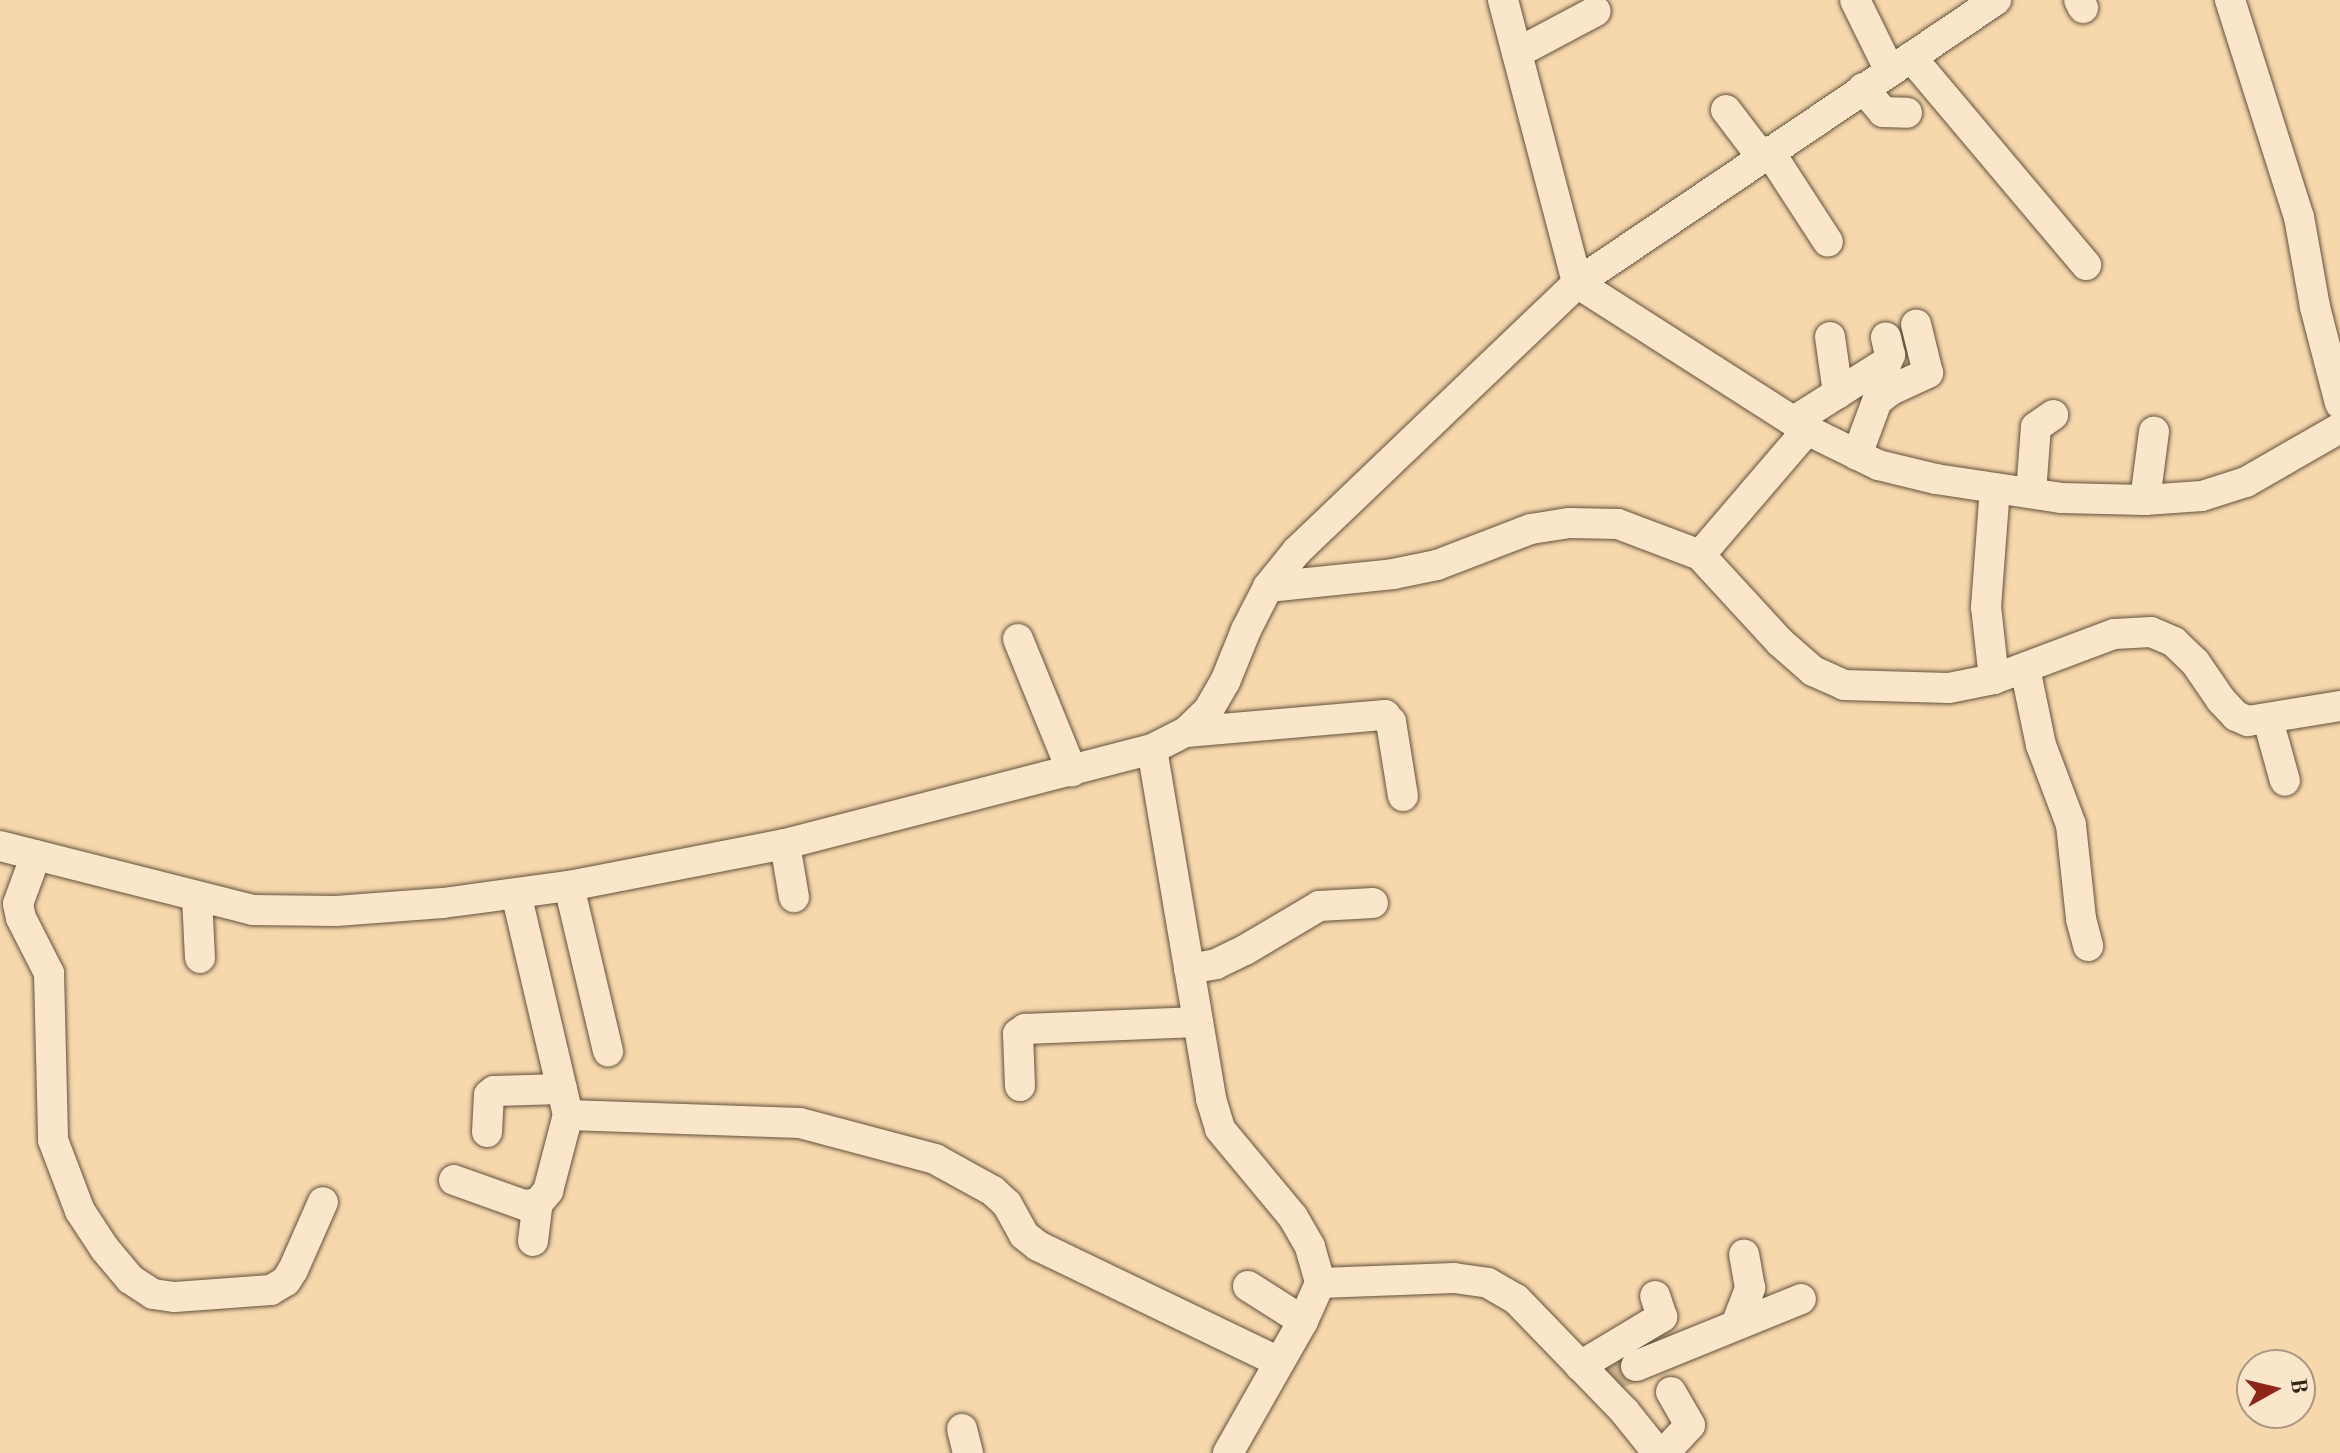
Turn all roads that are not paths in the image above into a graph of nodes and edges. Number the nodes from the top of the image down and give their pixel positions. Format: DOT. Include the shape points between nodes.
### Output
graph roads {
  1 [pos="1503,0"];
  2 [pos="1855,0"];
  3 [pos="1996,0"];
  4 [pos="2230,0"];
  5 [pos="1596,11"];
  6 [pos="1517,53"];
  7 [pos="1900,64"];
  8 [pos="1863,88"];
  9 [pos="1726,110"];
  10 [pos="1907,113"];
  11 [pos="1765,153"];
  12 [pos="1828,242"];
  13 [pos="2086,265"];
  14 [pos="1577,283"];
  15 [pos="1916,324"];
  16 [pos="1830,337"];
  17 [pos="1886,337"];
  18 [pos="1838,393"];
  19 [pos="2340,404"];
  20 [pos="2053,415"];
  21 [pos="1801,426"];
  22 [pos="2340,428"];
  23 [pos="2154,432"];
  24 [pos="1857,455"];
  25 [pos="1995,488"];
  26 [pos="2031,493"];
  27 [pos="2145,500"];
  28 [pos="1700,555"];
  29 [pos="1268,587"];
  30 [pos="1018,639"];
  31 [pos="2025,668"];
  32 [pos="1994,679"];
  33 [pos="2340,706"];
  34 [pos="2268,720"];
  35 [pos="1186,732"];
  36 [pos="1152,749"];
  37 [pos="1072,771"];
  38 [pos="2285,781"];
  39 [pos="1403,796"];
  40 [pos="785,844"];
  41 [pos="0,846"];
  42 [pos="36,855"];
  43 [pos="569,886"];
  44 [pos="516,894"];
  45 [pos="197,897"];
  46 [pos="794,897"];
  47 [pos="1373,903"];
  48 [pos="2088,946"];
  49 [pos="200,958"];
  50 [pos="1189,969"];
  51 [pos="1198,1022"];
  52 [pos="608,1051"];
  53 [pos="1020,1086"];
  54 [pos="565,1102"];
  55 [pos="487,1132"];
  56 [pos="454,1180"];
  57 [pos="323,1202"];
  58 [pos="538,1203"];
  59 [pos="533,1241"];
  60 [pos="1744,1255"];
  61 [pos="1320,1283"];
  62 [pos="1248,1286"];
  63 [pos="1655,1296"];
  64 [pos="1801,1299"];
  65 [pos="1303,1321"];
  66 [pos="1736,1325"];
  67 [pos="1279,1362"];
  68 [pos="1605,1373"];
  69 [pos="1671,1392"];
  70 [pos="1228,1453"];
  71 [pos="1661,1453"];
  1 -- 6 [label="street"];
  2 -- 7 [label="street"];
  3 -- 7 [label="street"];
  4 -- 19 [label="street" via="2299,217"];
  5 -- 6 [label="street"];
  6 -- 14 [label="street"];
  7 -- 8 [label="street"];
  7 -- 13 [label="street"];
  8 -- 10 [label="street" via="1883,112"];
  8 -- 11 [label="street"];
  9 -- 11 [label="street"];
  11 -- 12 [label="street"];
  11 -- 14 [label="street"];
  14 -- 21 [label="street"];
  14 -- 29 [label="street" via="1326,520"];
  15 -- 24 [label="street" via="1928,373 1877,401"];
  16 -- 18 [label="street"];
  17 -- 18 [label="street" via="1887,362"];
  18 -- 21 [label="street"];
  20 -- 26 [label="street" via="2036,427"];
  21 -- 24 [label="street"];
  21 -- 28 [label="street"];
  22 -- 27 [label="street" via="2246,482 2202,496"];
  23 -- 27 [label="street"];
  24 -- 25 [label="street" via="1936,479"];
  25 -- 26 [label="street"];
  25 -- 32 [label="street" via="1986,607"];
  26 -- 27 [label="street"];
  28 -- 29 [label="street" via="1618,524 1570,523 1531,529 1437,565"];
  28 -- 32 [label="street" via="1780,642 1813,671 1844,685 1949,688"];
  29 -- 35 [label="street" via="1225,682 1208,711"];
  30 -- 37 [label="street"];
  31 -- 32 [label="street"];
  31 -- 34 [label="street" via="2114,634 2151,632 2174,642 2236,716"];
  31 -- 48 [label="street" via="2041,745 2071,825"];
  33 -- 34 [label="street"];
  34 -- 38 [label="street"];
  35 -- 36 [label="street"];
  35 -- 39 [label="street" via="1385,715 1391,722"];
  36 -- 37 [label="street"];
  36 -- 50 [label="street"];
  37 -- 40 [label="street"];
  40 -- 43 [label="street"];
  40 -- 46 [label="street"];
  41 -- 42 [label="street"];
  42 -- 45 [label="street"];
  42 -- 57 [label="street" via="18,904 49,973 53,1140 80,1211 105,1249 130,1279 153,1294 271,1290 293,1270"];
  43 -- 44 [label="street"];
  43 -- 52 [label="street"];
  44 -- 45 [label="street" via="336,911 253,910"];
  44 -- 54 [label="street"];
  45 -- 49 [label="street"];
  47 -- 50 [label="street" via="1319,906 1245,950"];
  50 -- 51 [label="street"];
  51 -- 53 [label="street" via="1025,1029 1018,1034"];
  51 -- 61 [label="street" via="1220,1129 1293,1217 1310,1247"];
  54 -- 55 [label="street" via="494,1091 489,1095"];
  54 -- 58 [label="street" via="548,1191"];
  54 -- 67 [label="street" via="800,1123 935,1159 993,1191 1038,1246"];
  56 -- 58 [label="street" via="524,1205"];
  58 -- 59 [label="street"];
  60 -- 66 [label="street" via="1750,1288"];
  61 -- 65 [label="street"];
  61 -- 68 [label="street" via="1454,1278 1488,1283 1516,1299"];
  62 -- 65 [label="street"];
  63 -- 68 [label="street" via="1662,1317"];
  64 -- 66 [label="street"];
  65 -- 67 [label="street"];
  66 -- 68 [label="street"];
  67 -- 70 [label="street"];
  68 -- 71 [label="street"];
  69 -- 71 [label="street" via="1690,1425"];
}
